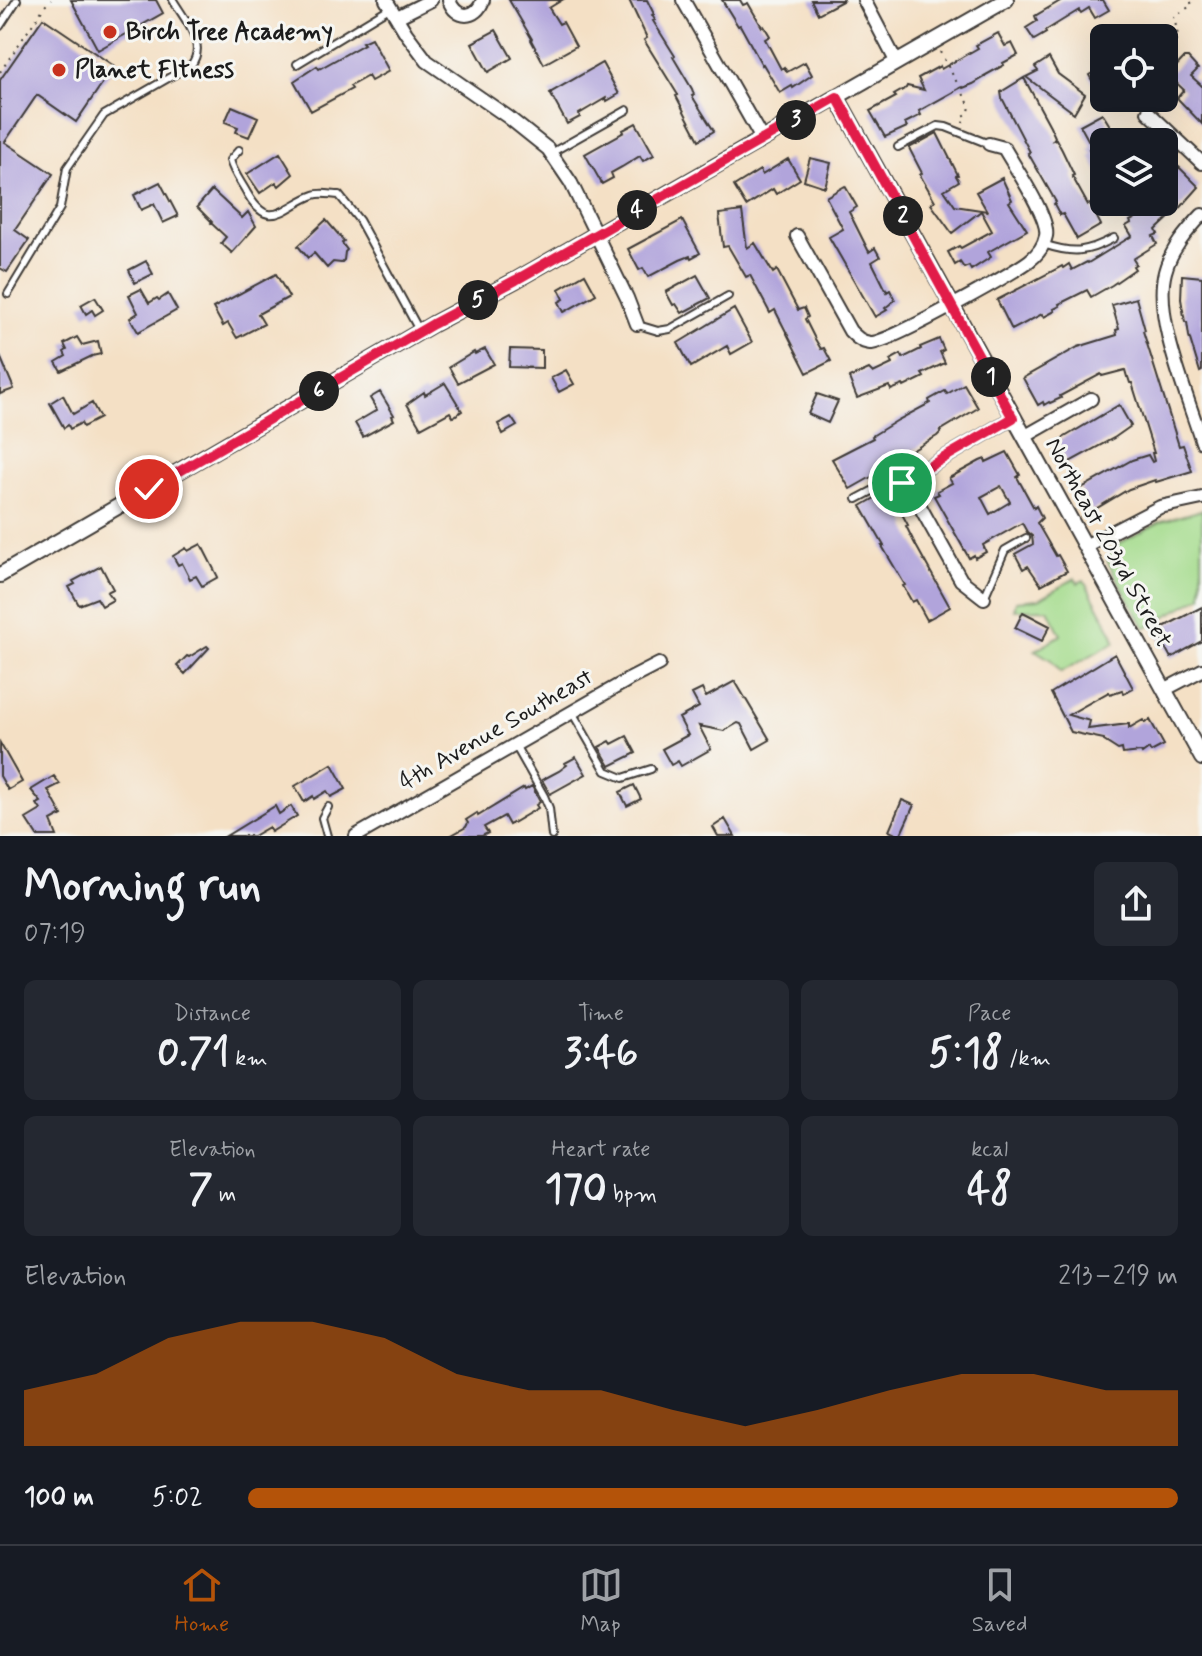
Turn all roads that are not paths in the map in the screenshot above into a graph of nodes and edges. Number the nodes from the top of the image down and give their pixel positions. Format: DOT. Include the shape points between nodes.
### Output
graph roads {
  1 [pos="17,0"];
  2 [pos="173,0"];
  3 [pos="431,0"];
  4 [pos="449,0"];
  5 [pos="483,0"];
  6 [pos="683,0"];
  7 [pos="864,0"];
  8 [pos="1006,0"];
  9 [pos="391,8"];
  10 [pos="0,26"];
  11 [pos="897,63"];
  12 [pos="297,64"];
  13 [pos="837,97"];
  14 [pos="627,110"];
  15 [pos="1148,112"];
  16 [pos="762,139"];
  17 [pos="989,144"];
  18 [pos="898,147"];
  19 [pos="239,150"];
  20 [pos="551,153"];
  21 [pos="1202,163"];
  22 [pos="1202,215"];
  23 [pos="596,234"];
  24 [pos="797,236"];
  25 [pos="1114,238"];
  26 [pos="1043,244"];
  27 [pos="8,294"];
  28 [pos="728,296"];
  29 [pos="951,306"];
  30 [pos="637,324"];
  31 [pos="420,332"];
  32 [pos="1202,392"];
  33 [pos="1188,396"];
  34 [pos="1091,399"];
  35 [pos="1013,418"];
  36 [pos="1024,437"];
  37 [pos="1202,442"];
  38 [pos="916,486"];
  39 [pos="1202,498"];
  40 [pos="857,499"];
  41 [pos="1026,538"];
  42 [pos="1085,546"];
  43 [pos="0,575"];
  44 [pos="984,598"];
  45 [pos="659,664"];
  46 [pos="1202,670"];
  47 [pos="1164,690"];
  48 [pos="572,712"];
  49 [pos="515,745"];
  50 [pos="1202,758"];
  51 [pos="651,769"];
  52 [pos="328,807"];
  53 [pos="327,836"];
  54 [pos="356,836"];
  55 [pos="552,836"];
  1 -- 10 [label="lane"];
  2 -- 27 [label="lane" via="195,37 196,59 104,115 67,168 60,208"];
  3 -- 9 [label="street"];
  4 -- 5 [label="street" via="465,15 476,12"];
  6 -- 16 [label="street"];
  7 -- 11 [label="street"];
  8 -- 11 [label="street"];
  9 -- 12 [label="lane"];
  9 -- 20 [label="street" via="427,61"];
  11 -- 13 [label="street"];
  13 -- 16 [label="street"];
  13 -- 29 [label="street, Northeast 203rd Street"];
  14 -- 20 [label="lane"];
  15 -- 21 [label="street"];
  16 -- 23 [label="street"];
  17 -- 18 [label="lane" via="938,126"];
  17 -- 26 [label="street" via="1004,148 1043,215"];
  19 -- 31 [label="lane" via="230,160 233,169 253,204 265,213 286,211 316,194 339,195 359,220"];
  20 -- 23 [label="street"];
  22 -- 33 [label="street" via="1178,242 1161,299"];
  23 -- 30 [label="street"];
  23 -- 31 [label="street"];
  24 -- 29 [label="street" via="859,340 886,340"];
  25 -- 26 [label="lane" via="1079,252"];
  26 -- 29 [label="street" via="1029,261"];
  28 -- 30 [label="lane" via="670,329"];
  29 -- 35 [label="street, Northeast 203rd Street"];
  31 -- 43 [label="street"];
  32 -- 33 [label="street"];
  33 -- 37 [label="street"];
  34 -- 36 [label="street"];
  35 -- 36 [label="street, Northeast 203rd Street"];
  35 -- 38 [label="street" via="923,470"];
  36 -- 42 [label="street, Northeast 203rd Street"];
  38 -- 40 [label="lane" via="889,482"];
  38 -- 44 [label="street" via="917,501 961,580"];
  39 -- 42 [label="street" via="1160,507"];
  41 -- 44 [label="lane" via="1005,550"];
  42 -- 47 [label="street, Northeast 203rd Street"];
  45 -- 48 [label="street, 4th Avenue Southeast"];
  46 -- 47 [label="street"];
  47 -- 50 [label="street, Northeast 203rd Street"];
  48 -- 49 [label="street, 4th Avenue Southeast"];
  48 -- 51 [label="lane" via="606,771 623,778"];
  49 -- 54 [label="street, 4th Avenue Southeast"];
  49 -- 55 [label="lane" via="549,808"];
  52 -- 53 [label="lane" via="322,818"];
}
